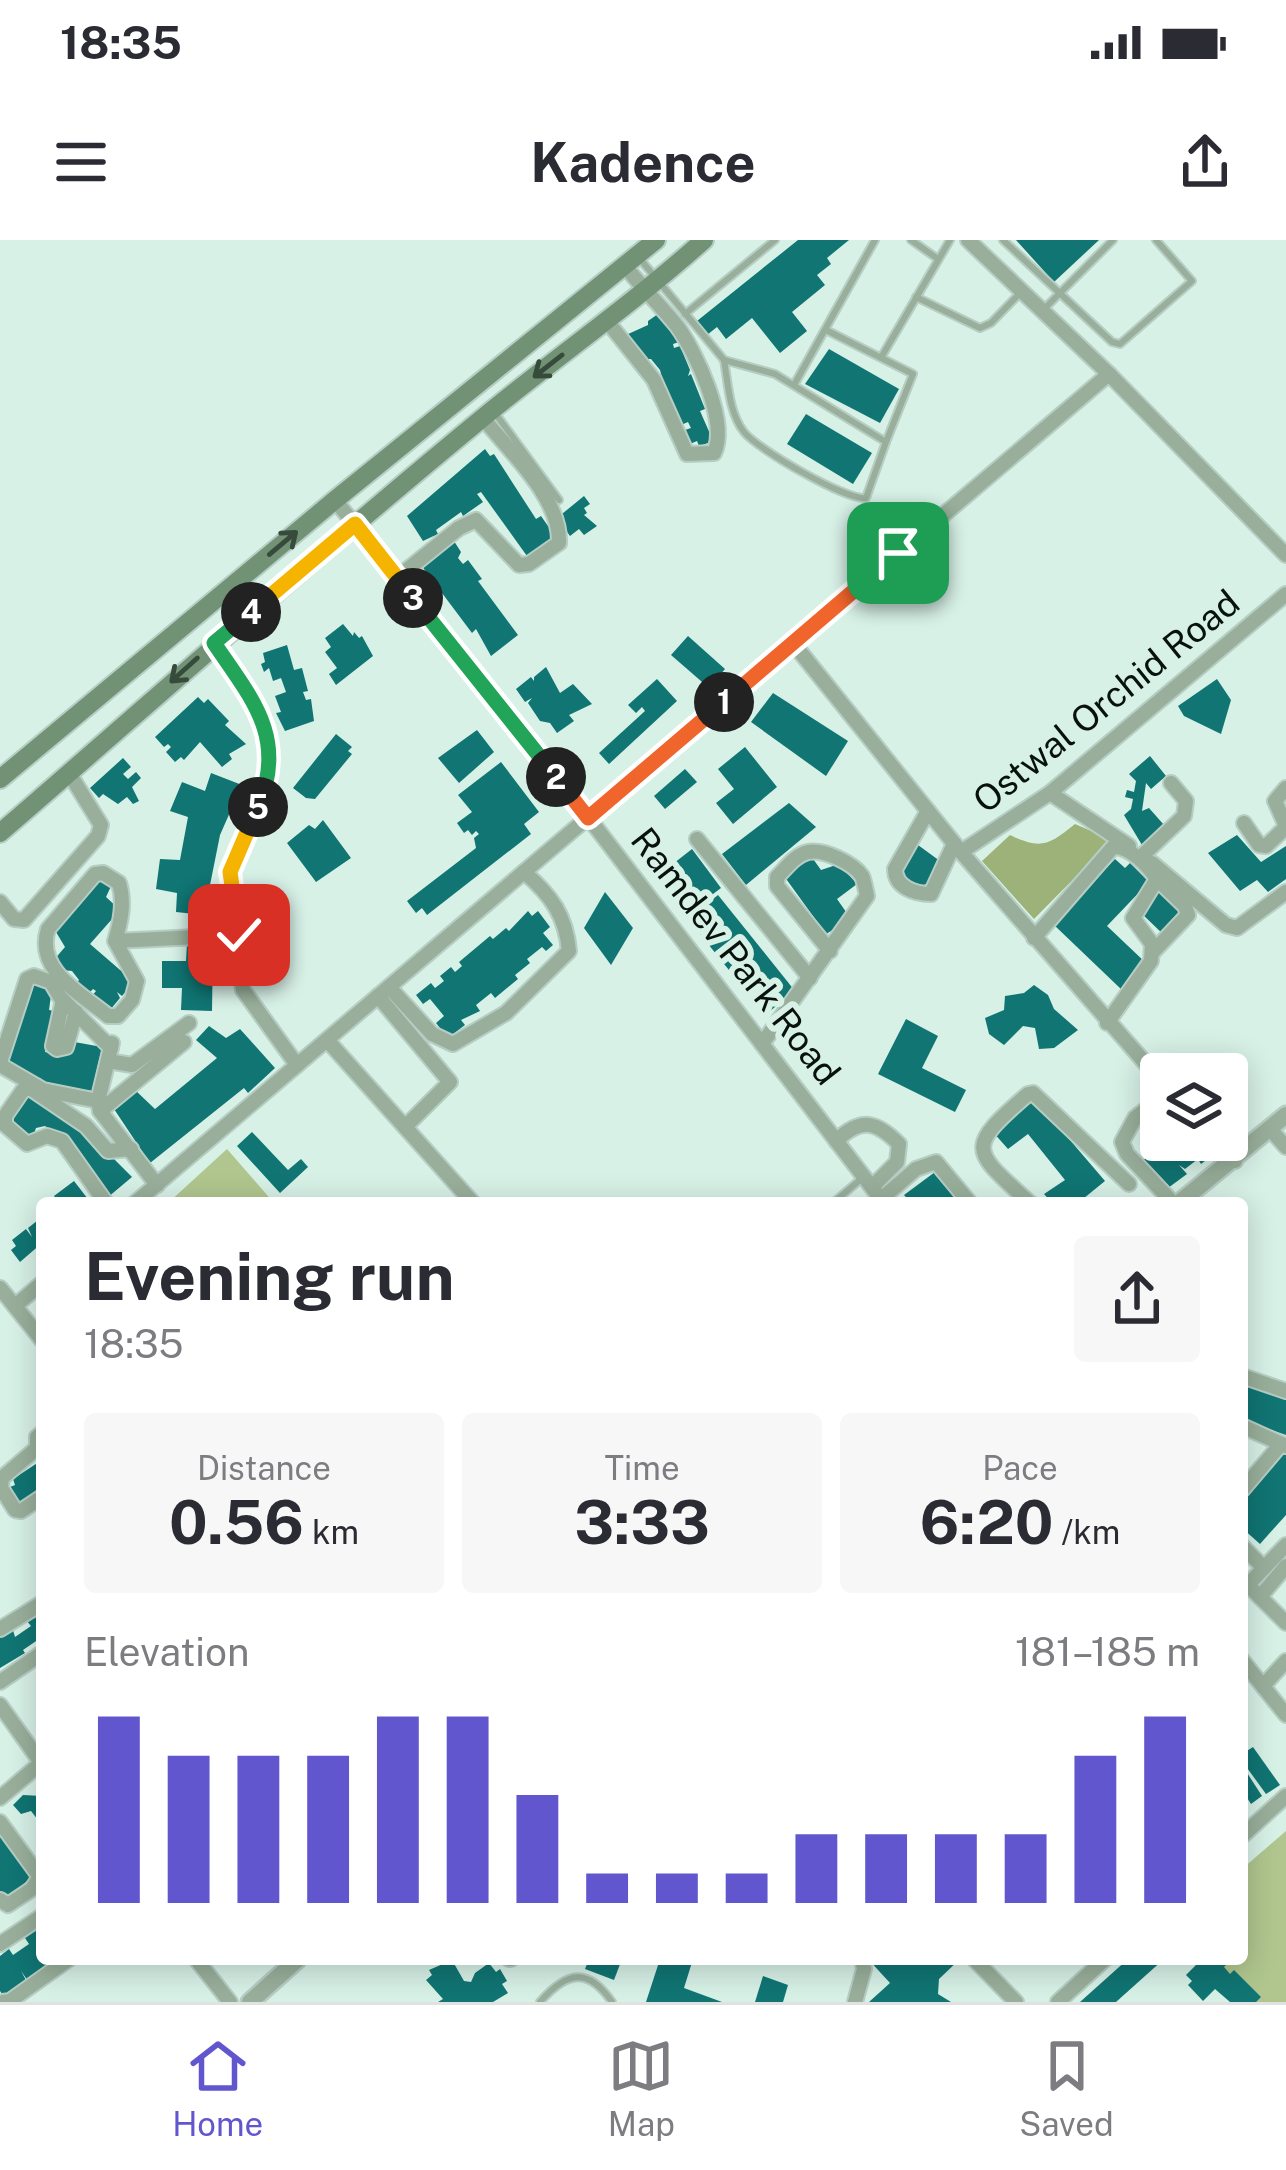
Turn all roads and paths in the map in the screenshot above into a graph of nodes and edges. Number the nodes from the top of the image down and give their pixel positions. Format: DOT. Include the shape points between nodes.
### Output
graph roads {
  1 [pos="656,240"];
  2 [pos="704,240"];
  3 [pos="775,240"];
  4 [pos="875,240"];
  5 [pos="911,240"];
  6 [pos="950,240"];
  7 [pos="968,240"];
  8 [pos="1003,240"];
  9 [pos="1113,240"];
  10 [pos="1156,240"];
  11 [pos="938,260"];
  12 [pos="632,262"];
  13 [pos="651,287"];
  14 [pos="1022,291"];
  15 [pos="1060,293"];
  16 [pos="916,297"];
  17 [pos="1042,310"];
  18 [pos="685,314"];
  19 [pos="607,321"];
  20 [pos="826,330"];
  21 [pos="882,356"];
  22 [pos="724,360"];
  23 [pos="1109,374"];
  24 [pos="794,385"];
  25 [pos="488,414"];
  26 [pos="886,442"];
  27 [pos="335,500"];
  28 [pos="559,500"];
  29 [pos="355,524"];
  30 [pos="1286,555"];
  31 [pos="397,578"];
  32 [pos="1286,594"];
  33 [pos="214,643"];
  34 [pos="793,643"];
  35 [pos="69,773"];
  36 [pos="0,779"];
  37 [pos="1171,783"];
  38 [pos="1286,788"];
  39 [pos="1050,793"];
  40 [pos="928,811"];
  41 [pos="588,818"];
  42 [pos="1244,823"];
  43 [pos="1286,826"];
  44 [pos="0,833"];
  45 [pos="697,839"];
  46 [pos="958,848"];
  47 [pos="1143,855"];
  48 [pos="524,872"];
  49 [pos="1157,879"];
  50 [pos="1286,892"];
  51 [pos="0,902"];
  52 [pos="239,935"];
  53 [pos="1034,938"];
  54 [pos="115,940"];
  55 [pos="830,951"];
  56 [pos="1153,952"];
  57 [pos="810,978"];
  58 [pos="384,992"];
  59 [pos="64,1000"];
  60 [pos="76,1012"];
  61 [pos="189,1023"];
  62 [pos="1107,1023"];
  63 [pos="327,1040"];
  64 [pos="184,1042"];
  65 [pos="762,1044"];
  66 [pos="110,1050"];
  67 [pos="1140,1058"];
  68 [pos="0,1064"];
  69 [pos="297,1065"];
  70 [pos="99,1106"];
  71 [pos="1140,1114"];
  72 [pos="1286,1115"];
  73 [pos="405,1127"];
  74 [pos="1270,1130"];
  75 [pos="836,1141"];
  76 [pos="1286,1147"];
  77 [pos="131,1149"];
  78 [pos="1248,1149"];
  79 [pos="1235,1161"];
  80 [pos="1130,1184"];
  81 [pos="157,1185"];
  82 [pos="875,1191"];
  83 [pos="102,1197"];
  84 [pos="143,1197"];
  85 [pos="461,1197"];
  86 [pos="965,1197"];
  87 [pos="1023,1197"];
  88 [pos="1170,1197"];
  89 [pos="1184,1197"];
  90 [pos="36,1287"];
  91 [pos="0,1288"];
  92 [pos="15,1306"];
  93 [pos="36,1332"];
  94 [pos="1248,1378"];
  95 [pos="1286,1391"];
  96 [pos="1248,1429"];
  97 [pos="1284,1445"];
  98 [pos="36,1449"];
  99 [pos="1248,1484"];
  100 [pos="36,1501"];
  101 [pos="1286,1544"];
  102 [pos="1248,1549"];
  103 [pos="1277,1565"];
  104 [pos="1248,1586"];
  105 [pos="1248,1590"];
  106 [pos="1260,1598"];
  107 [pos="36,1607"];
  108 [pos="1286,1623"];
  109 [pos="0,1629"];
  110 [pos="36,1657"];
  111 [pos="1286,1661"];
  112 [pos="1248,1667"];
  113 [pos="0,1682"];
  114 [pos="1263,1686"];
  115 [pos="0,1705"];
  116 [pos="1286,1715"];
  117 [pos="36,1755"];
  118 [pos="36,1768"];
  119 [pos="1286,1796"];
  120 [pos="0,1798"];
  121 [pos="0,1822"];
  122 [pos="1248,1831"];
  123 [pos="36,1874"];
  124 [pos="36,1888"];
  125 [pos="0,1900"];
  126 [pos="36,1920"];
  127 [pos="0,1945"];
  128 [pos="60,1965"];
  129 [pos="201,1965"];
  130 [pos="291,1965"];
  131 [pos="862,1965"];
  132 [pos="980,1965"];
  133 [pos="1098,1965"];
  134 [pos="2,2002"];
  135 [pos="230,2002"];
  136 [pos="250,2002"];
  137 [pos="540,2002"];
  138 [pos="612,2002"];
  139 [pos="855,2002"];
  140 [pos="1016,2002"];
  141 [pos="1058,2002"];
  1 -- 12 [label="main road"];
  2 -- 13 [label="main road"];
  3 -- 18 [label="lane"];
  4 -- 20 [label="lane"];
  5 -- 11 [label="lane"];
  6 -- 11 [label="lane"];
  7 -- 14 [label="street"];
  8 -- 15 [label="lane"];
  9 -- 15 [label="lane"];
  10 -- 15 [label="lane" via="1192,281 1124,342 1112,342"];
  11 -- 16 [label="lane"];
  12 -- 13 [label="street"];
  12 -- 27 [label="main road"];
  13 -- 18 [label="lane"];
  13 -- 19 [label="main road"];
  13 -- 19 [label="street" via="712,398 714,453 687,454 654,380"];
  14 -- 16 [label="lane" via="980,328"];
  14 -- 17 [label="street"];
  15 -- 17 [label="lane"];
  16 -- 21 [label="lane"];
  17 -- 23 [label="street"];
  18 -- 22 [label="lane"];
  19 -- 25 [label="main road, one-way"];
  20 -- 21 [label="lane"];
  20 -- 24 [label="lane"];
  21 -- 26 [label="lane" via="914,376"];
  22 -- 24 [label="lane"];
  22 -- 26 [label="lane" via="746,435 846,496 866,498"];
  23 -- 30 [label="street"];
  23 -- 34 [label="street"];
  24 -- 26 [label="lane"];
  25 -- 28 [label="lane"];
  25 -- 29 [label="main road"];
  25 -- 31 [label="street" via="550,507 559,543 519,565 476,520"];
  27 -- 29 [label="street, Ramdev Park Road"];
  36 -- 27 [label="main road, one-way"];
  29 -- 31 [label="street, Ramdev Park Road"];
  29 -- 33 [label="main road"];
  31 -- 41 [label="street, Ramdev Park Road"];
  32 -- 39 [label="street, Ostwal Orchid Road"];
  33 -- 35 [label="main road, one-way"];
  33 -- 52 [label="street" via="264,718 271,759 230,872"];
  34 -- 40 [label="street"];
  34 -- 41 [label="street"];
  35 -- 44 [label="main road"];
  35 -- 51 [label="street" via="101,825 98,836 24,920"];
  37 -- 47 [label="street" via="1186,801 1184,815"];
  38 -- 43 [label="street" via="1275,801"];
  39 -- 46 [label="street, Ostwal Orchid Road"];
  39 -- 47 [label="street"];
  40 -- 46 [label="street"];
  40 -- 46 [label="street" via="895,869 897,881 931,894"];
  41 -- 48 [label="street"];
  41 -- 65 [label="street, Ramdev Park Road"];
  42 -- 43 [label="street" via="1266,846"];
  45 -- 57 [label="street"];
  46 -- 53 [label="street"];
  47 -- 50 [label="street" via="1237,928"];
  48 -- 58 [label="street"];
  48 -- 58 [label="street" via="567,925 569,951 506,1013 453,1044"];
  49 -- 53 [label="street" via="1113,847"];
  49 -- 56 [label="street" via="1133,918"];
  49 -- 56 [label="street" via="1188,915"];
  52 -- 54 [label="street"];
  52 -- 69 [label="street" via="243,990"];
  53 -- 62 [label="street"];
  54 -- 54 [label="street" via="137,981 132,1000 108,1016 51,968 45,938 103,873 122,894"];
  55 -- 55 [label="street" via="861,908 865,885 832,856 808,853 777,886"];
  55 -- 57 [label="street"];
  56 -- 62 [label="street"];
  57 -- 65 [label="street"];
  58 -- 63 [label="street"];
  58 -- 73 [label="street" via="450,1082"];
  59 -- 60 [label="street"];
  59 -- 60 [label="street" via="57,1049 66,1047"];
  59 -- 68 [label="street" via="51,982 27,979"];
  60 -- 66 [label="street"];
  61 -- 66 [label="street" via="132,1065"];
  62 -- 67 [label="street"];
  63 -- 69 [label="street"];
  63 -- 73 [label="street"];
  64 -- 70 [label="street"];
  65 -- 75 [label="street, Ramdev Park Road"];
  66 -- 70 [label="street"];
  68 -- 70 [label="street" via="43,1090"];
  69 -- 81 [label="street"];
  70 -- 77 [label="street"];
  71 -- 88 [label="street" via="1122,1142"];
  72 -- 74 [label="street"];
  73 -- 85 [label="street"];
  74 -- 76 [label="street"];
  74 -- 78 [label="street"];
  75 -- 82 [label="street, Ramdev Park Road"];
  75 -- 82 [label="street" via="870,1123 899,1144"];
  77 -- 81 [label="street"];
  77 -- 83 [label="street" via="108,1151 30,1088 4,1116 27,1144 47,1136 62,1141"];
  79 -- 89 [label="street"];
  80 -- 87 [label="street" via="1034,1093 994,1124 980,1148 982,1160"];
  81 -- 84 [label="street"];
  82 -- 86 [label="street" via="936,1162"];
  90 -- 92 [label="street"];
  91 -- 92 [label="street"];
  92 -- 93 [label="street"];
  94 -- 95 [label="street"];
  96 -- 97 [label="street"];
  97 -- 99 [label="street"];
  98 -- 100 [label="street" via="1,1488 15,1510"];
  101 -- 103 [label="street"];
  102 -- 103 [label="street"];
  103 -- 104 [label="street"];
  103 -- 106 [label="street"];
  105 -- 106 [label="street"];
  106 -- 108 [label="street"];
  107 -- 109 [label="street"];
  110 -- 113 [label="street"];
  111 -- 114 [label="street"];
  112 -- 114 [label="street"];
  114 -- 116 [label="street"];
  115 -- 117 [label="street"];
  118 -- 120 [label="street"];
  119 -- 122 [label="street"];
  121 -- 123 [label="street"];
  124 -- 125 [label="street" via="8,1906"];
  126 -- 127 [label="street"];
  128 -- 134 [label="street"];
  129 -- 135 [label="street"];
  130 -- 136 [label="street"];
  131 -- 139 [label="street"];
  132 -- 140 [label="street"];
  133 -- 141 [label="street"];
  137 -- 138 [label="lane" via="555,1984 578,1976 598,1982"];
}
